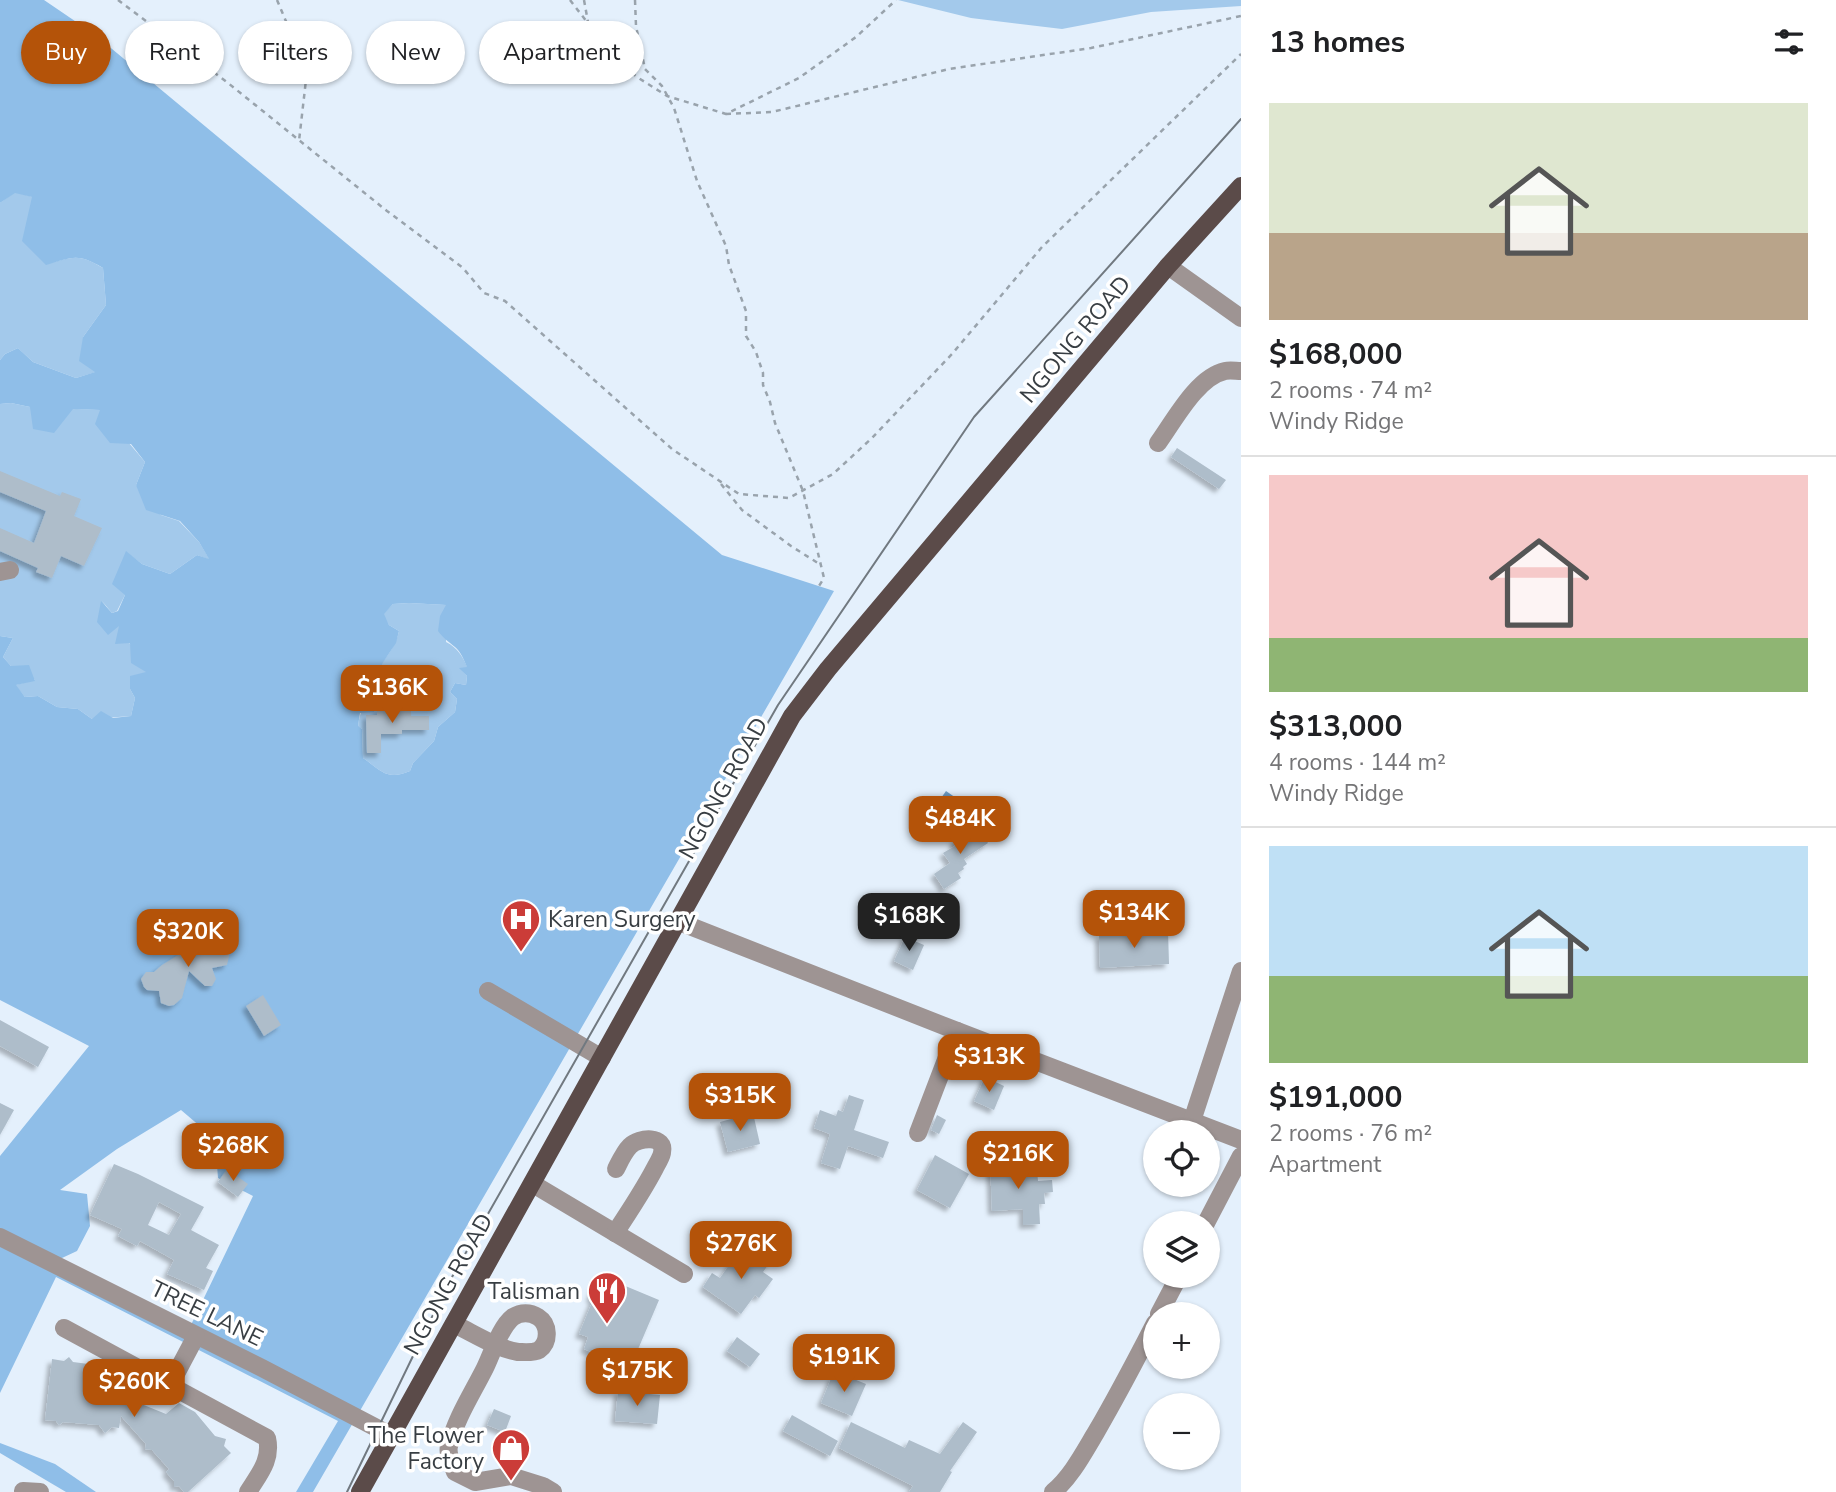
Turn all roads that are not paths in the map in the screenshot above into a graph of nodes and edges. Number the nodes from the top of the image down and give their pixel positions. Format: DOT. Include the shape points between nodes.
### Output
graph roads {
  1 [pos="1241,186"];
  2 [pos="1168,267"];
  3 [pos="1241,318"];
  4 [pos="1241,371"];
  5 [pos="1158,443"];
  6 [pos="677,921"];
  7 [pos="1241,971"];
  8 [pos="488,991"];
  9 [pos="957,1031"];
  10 [pos="602,1058"];
  11 [pos="1189,1120"];
  12 [pos="1192,1120"];
  13 [pos="1220,1132"];
  14 [pos="918,1133"];
  15 [pos="1241,1140"];
  16 [pos="1241,1156"];
  17 [pos="616,1169"];
  18 [pos="533,1184"];
  19 [pos="1212,1211"];
  20 [pos="615,1233"];
  21 [pos="0,1237"];
  22 [pos="684,1274"];
  23 [pos="454,1324"];
  24 [pos="64,1328"];
  25 [pos="196,1336"];
  26 [pos="1143,1346"];
  27 [pos="170,1385"];
  28 [pos="391,1436"];
  29 [pos="365,1490"];
  30 [pos="23,1491"];
  31 [pos="40,1492"];
  32 [pos="248,1492"];
  33 [pos="553,1492"];
  34 [pos="1054,1492"];
  1 -- 2 [label="main road, NGONG ROAD"];
  2 -- 3 [label="street"];
  2 -- 6 [label="main road, NGONG ROAD" via="809,692"];
  4 -- 5 [label="street" via="1226,371 1207,380"];
  6 -- 9 [label="street"];
  6 -- 10 [label="main road, NGONG ROAD"];
  7 -- 12 [label="street"];
  8 -- 10 [label="street"];
  9 -- 11 [label="street"];
  9 -- 14 [label="street"];
  10 -- 18 [label="main road, NGONG ROAD"];
  13 -- 15 [label="street"];
  16 -- 19 [label="street"];
  17 -- 20 [label="street" via="631,1144 648,1138 662,1146 648,1183"];
  18 -- 20 [label="street"];
  18 -- 23 [label="main road, NGONG ROAD"];
  20 -- 22 [label="street"];
  21 -- 25 [label="street, TREE LANE"];
  23 -- 28 [label="main road, NGONG ROAD"];
  23 -- 33 [label="street" via="496,1344 464,1404 448,1449 454,1472 475,1482 511,1476"];
  24 -- 27 [label="street"];
  25 -- 27 [label="street"];
  25 -- 28 [label="street, TREE LANE"];
  26 -- 34 [label="street" via="1086,1450"];
  27 -- 32 [label="street" via="267,1437 267,1459"];
  28 -- 29 [label="main road, NGONG ROAD"];
  30 -- 31 [label="street"];
}
